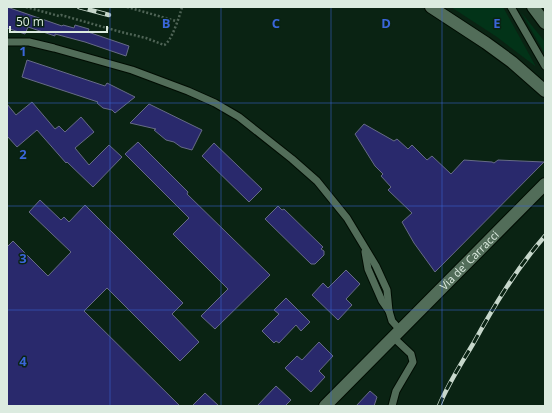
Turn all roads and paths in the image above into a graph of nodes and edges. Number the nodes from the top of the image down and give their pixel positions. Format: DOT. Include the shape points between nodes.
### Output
graph roads {
  1 [pos="26,7"];
  2 [pos="127,7"];
  3 [pos="182,7"];
  4 [pos="431,7"];
  5 [pos="511,7"];
  6 [pos="533,7"];
  7 [pos="176,22"];
  8 [pos="545,23"];
  9 [pos="7,42"];
  10 [pos="545,66"];
  11 [pos="545,91"];
  12 [pos="545,184"];
  13 [pos="397,333"];
  14 [pos="325,406"];
  15 [pos="392,406"];
  1 -- 7 [label="path" via="146,38 162,45 167,44 172,36"];
  2 -- 7 [label="path"];
  3 -- 7 [label="path"];
  4 -- 11 [label="street" via="493,48"];
  5 -- 10 [label="lane"];
  6 -- 8 [label="street"];
  9 -- 13 [label="lane" via="28,42 132,70 188,91 239,117 317,181 347,218 363,246 368,269"];
  12 -- 13 [label="street, Via de' Carracci"];
  13 -- 14 [label="street, Via de' Carracci"];
  13 -- 15 [label="lane" via="411,354 413,362 396,391"];
}
